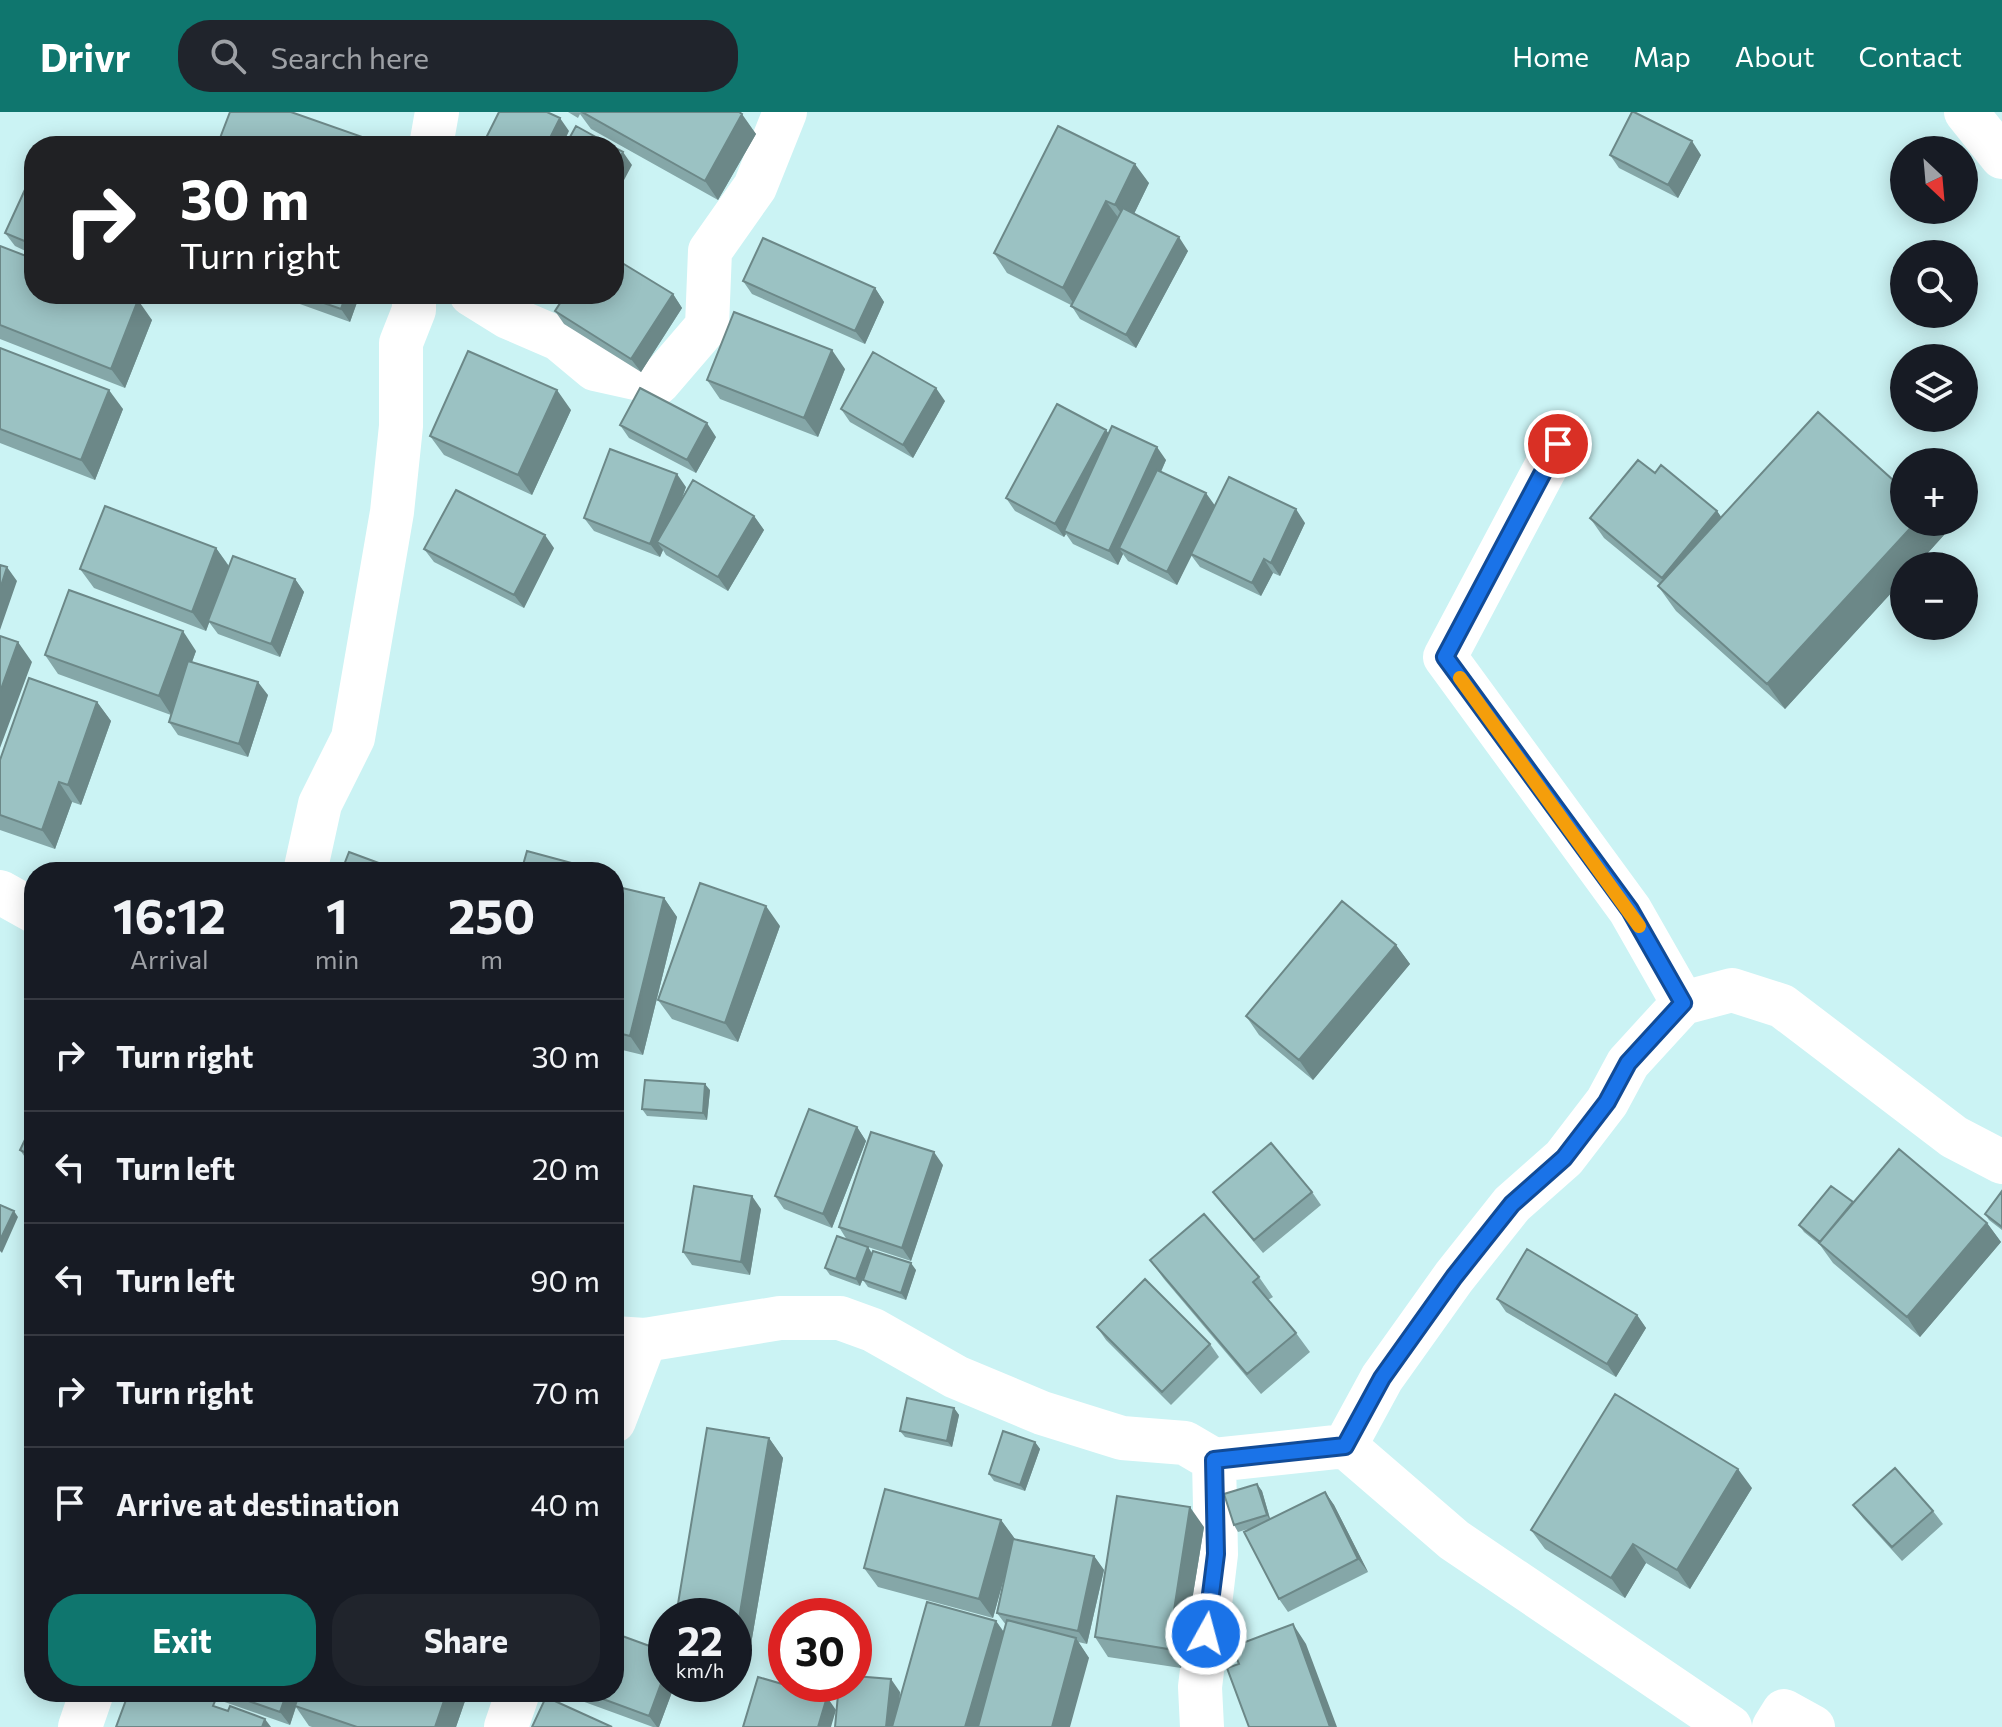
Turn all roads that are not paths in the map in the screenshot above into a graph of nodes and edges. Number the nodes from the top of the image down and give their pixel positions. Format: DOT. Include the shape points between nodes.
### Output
graph roads {
  1 [pos="437,112"];
  2 [pos="785,112"];
  3 [pos="1966,112"];
  4 [pos="433,136"];
  5 [pos="2002,157"];
  6 [pos="414,304"];
  7 [pos="487,304"];
  8 [pos="1558,444"];
  9 [pos="307,862"];
  10 [pos="0,892"];
  11 [pos="24,905"];
  12 [pos="1683,1003"];
  13 [pos="2002,1162"];
  14 [pos="630,1339"];
  15 [pos="624,1370"];
  16 [pos="1345,1446"];
  17 [pos="1214,1460"];
  18 [pos="89,1702"];
  19 [pos="515,1702"];
  20 [pos="80,1727"];
  21 [pos="506,1727"];
  22 [pos="1202,1727"];
  23 [pos="1730,1727"];
  24 [pos="1774,1727"];
  25 [pos="1813,1727"];
  1 -- 4 [label="main road"];
  2 -- 7 [label="main road" via="755,187 710,251 707,326 658,383 595,369 559,339"];
  3 -- 5 [label="main road"];
  6 -- 9 [label="main road" via="401,343 401,426 392,512 353,738 320,804"];
  8 -- 12 [label="main road" via="1445,657 1630,910"];
  10 -- 11 [label="main road"];
  12 -- 13 [label="main road" via="1732,990 1782,1006 1954,1137"];
  12 -- 16 [label="main road" via="1628,1063 1607,1102 1564,1158 1512,1204 1454,1277 1382,1378"];
  14 -- 15 [label="main road"];
  14 -- 17 [label="main road" via="780,1318 840,1318 873,1330 956,1377 1042,1413 1122,1438 1185,1443"];
  16 -- 17 [label="main road"];
  16 -- 23 [label="main road" via="1454,1540"];
  17 -- 22 [label="main road" via="1216,1554 1200,1687"];
  18 -- 20 [label="main road"];
  19 -- 21 [label="main road"];
  24 -- 25 [label="main road" via="1784,1711"];
}
